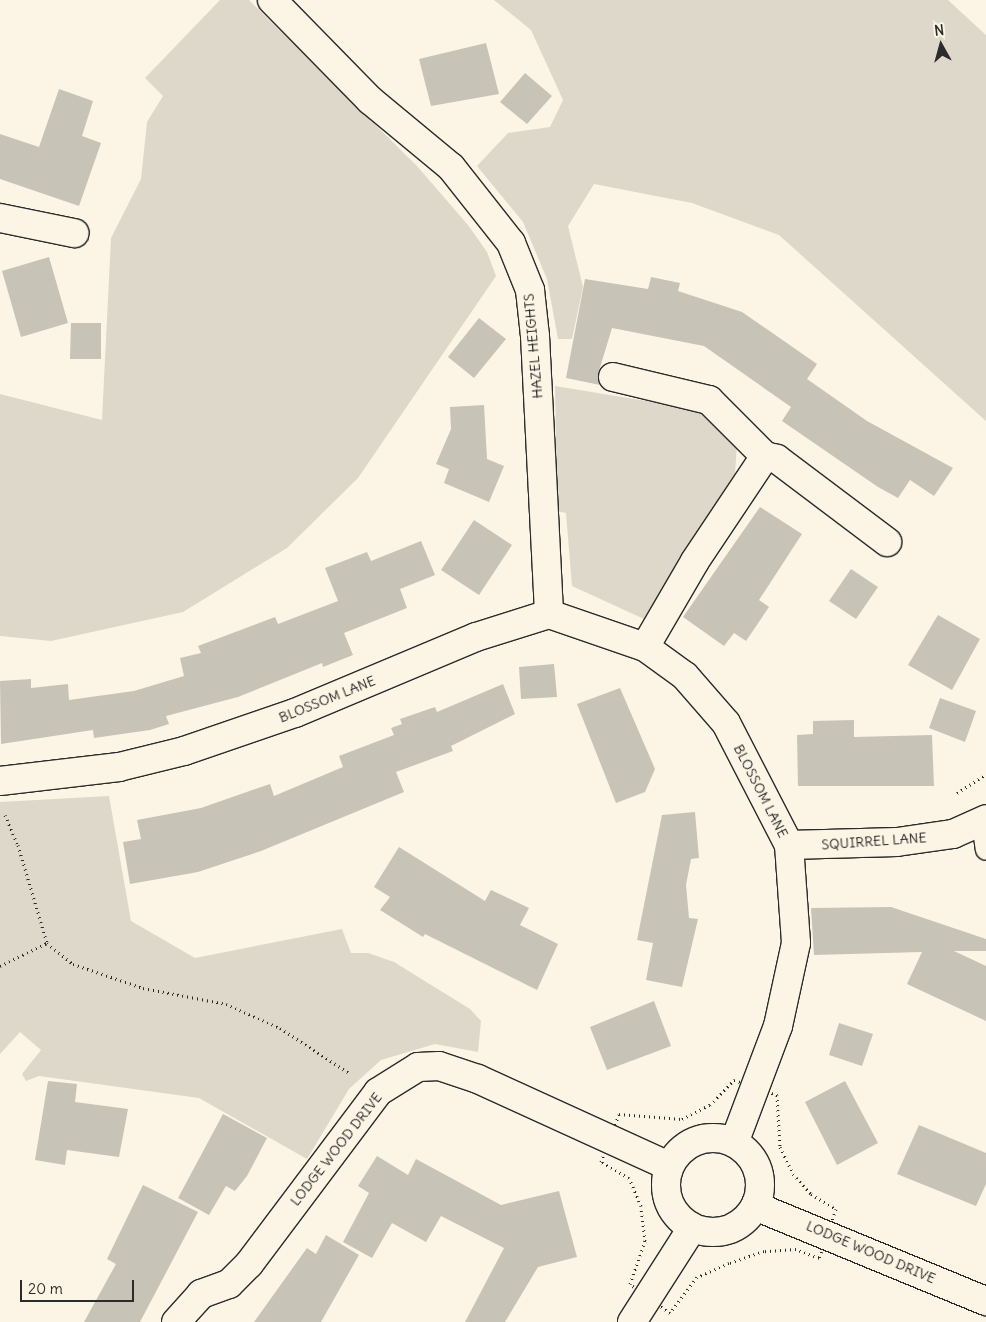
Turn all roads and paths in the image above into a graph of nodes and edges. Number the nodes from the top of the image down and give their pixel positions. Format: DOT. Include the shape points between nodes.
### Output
graph roads {
  1 [pos="272,0"];
  2 [pos="0,218"];
  3 [pos="74,232"];
  4 [pos="614,378"];
  5 [pos="765,456"];
  6 [pos="887,542"];
  7 [pos="549,614"];
  8 [pos="645,647"];
  9 [pos="0,781"];
  10 [pos="0,806"];
  11 [pos="984,820"];
  12 [pos="789,845"];
  13 [pos="986,849"];
  14 [pos="47,943"];
  15 [pos="0,966"];
  16 [pos="734,1080"];
  17 [pos="378,1092"];
  18 [pos="777,1095"];
  19 [pos="619,1114"];
  20 [pos="734,1143"];
  21 [pos="602,1162"];
  22 [pos="669,1166"];
  23 [pos="755,1206"];
  24 [pos="836,1209"];
  25 [pos="692,1228"];
  26 [pos="819,1258"];
  27 [pos="630,1284"];
  28 [pos="986,1301"];
  29 [pos="670,1313"];
  30 [pos="176,1322"];
  31 [pos="632,1322"];
  1 -- 7 [label="street, HAZEL HEIGHTS" via="370,100 451,166 511,243 530,290 535,336"];
  2 -- 3 [label="street"];
  4 -- 5 [label="street" via="709,400"];
  5 -- 6 [label="street" via="777,460"];
  5 -- 8 [label="street" via="694,561"];
  7 -- 8 [label="street, BLOSSOM LANE"];
  7 -- 9 [label="street, BLOSSOM LANE" via="476,637 295,713 184,751 119,767"];
  8 -- 12 [label="street, BLOSSOM LANE" via="685,676 726,723"];
  10 -- 14 [label="path" via="18,845"];
  11 -- 12 [label="street, SQUIRREL LANE" via="954,834 897,842"];
  11 -- 13 [label="lane"];
  12 -- 20 [label="street, BLOSSOM LANE" via="796,943 778,1026"];
  14 -- 15 [label="path"];
  14 -- 17 [label="path" via="73,964 143,988 226,1004 280,1028"];
  16 -- 19 [label="path" via="710,1105 682,1119"];
  17 -- 22 [label="street, LODGE WOOD DRIVE" via="418,1068 438,1066 478,1079"];
  17 -- 30 [label="street, LODGE WOOD DRIVE" via="249,1264 229,1284 201,1294"];
  18 -- 24 [label="path" via="780,1147 793,1174 811,1194"];
  20 -- 22 [label="street" via="715,1138 696,1141 681,1151"];
  20 -- 23 [label="street" via="750,1156 758,1170 760,1189"];
  21 -- 27 [label="path" via="629,1178 641,1206 645,1241"];
  22 -- 25 [label="street" via="669,1202"];
  23 -- 25 [label="street" via="742,1222 725,1231"];
  23 -- 28 [label="street, LODGE WOOD DRIVE"];
  25 -- 31 [label="street"];
  26 -- 29 [label="path" via="796,1249 764,1252 729,1263 697,1277"];
}
